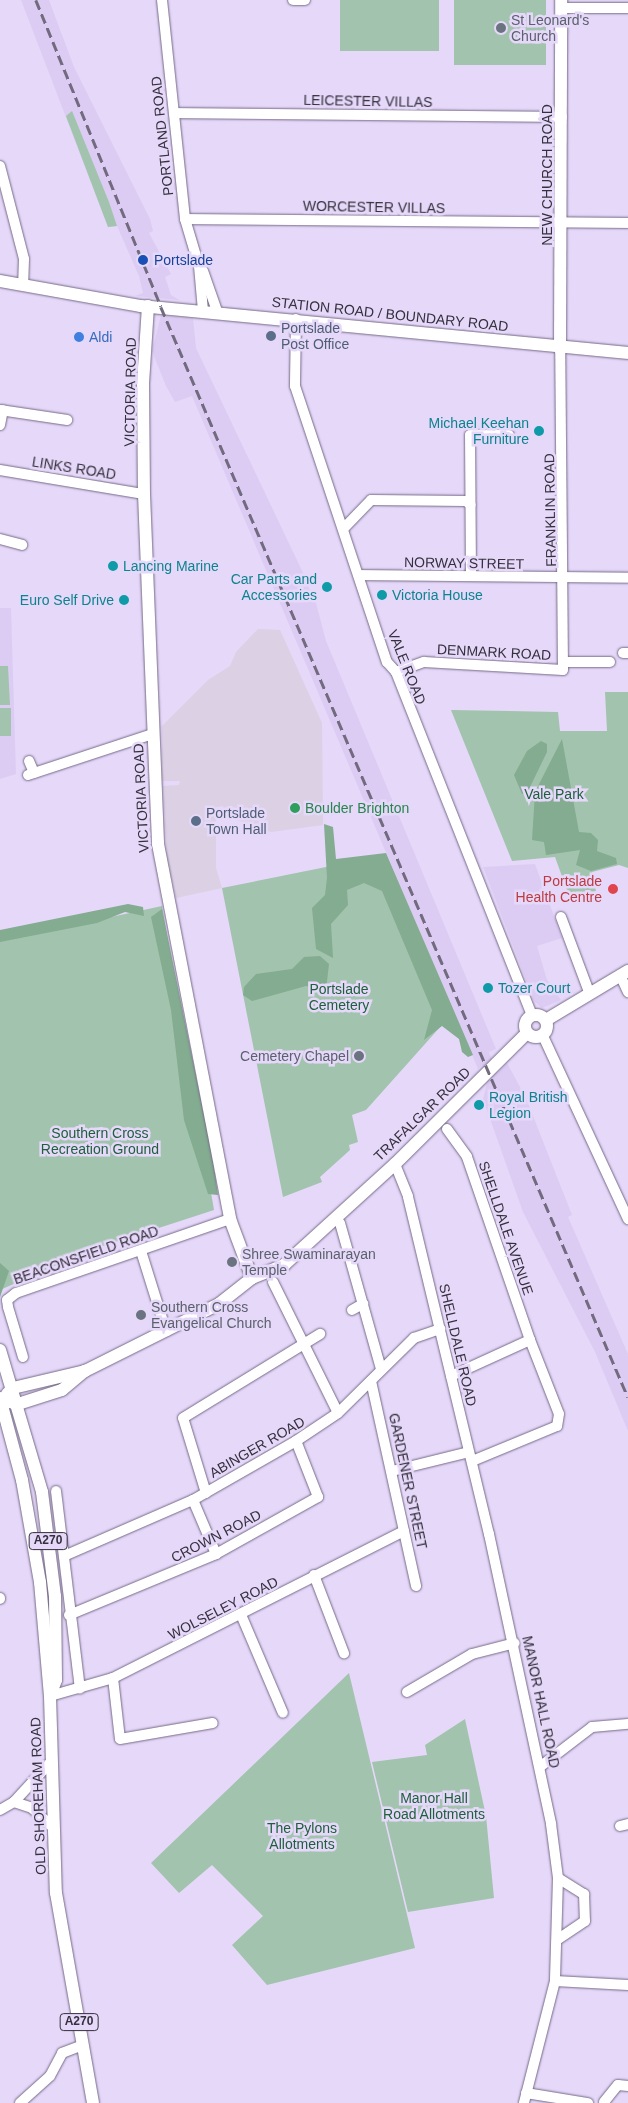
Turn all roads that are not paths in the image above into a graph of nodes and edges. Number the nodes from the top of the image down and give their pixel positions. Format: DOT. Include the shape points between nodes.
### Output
graph roads {
  1 [pos="162,0"];
  2 [pos="293,0"];
  3 [pos="305,0"];
  4 [pos="561,4"];
  5 [pos="628,8"];
  6 [pos="174,112"];
  7 [pos="562,117"];
  8 [pos="0,166"];
  9 [pos="185,219"];
  10 [pos="628,223"];
  11 [pos="563,224"];
  12 [pos="200,266"];
  13 [pos="0,281"];
  14 [pos="23,284"];
  15 [pos="148,306"];
  16 [pos="203,310"];
  17 [pos="218,311"];
  18 [pos="296,319"];
  19 [pos="560,349"];
  20 [pos="628,353"];
  21 [pos="1,410"];
  22 [pos="67,420"];
  23 [pos="0,426"];
  24 [pos="509,436"];
  25 [pos="0,470"];
  26 [pos="144,494"];
  27 [pos="471,504"];
  28 [pos="344,528"];
  29 [pos="0,539"];
  30 [pos="22,545"];
  31 [pos="359,576"];
  32 [pos="471,576"];
  33 [pos="566,578"];
  34 [pos="628,578"];
  35 [pos="610,662"];
  36 [pos="563,666"];
  37 [pos="396,672"];
  38 [pos="153,734"];
  39 [pos="29,761"];
  40 [pos="561,917"];
  41 [pos="624,973"];
  42 [pos="589,992"];
  43 [pos="628,992"];
  44 [pos="532,1016"];
  45 [pos="546,1020"];
  46 [pos="526,1033"];
  47 [pos="543,1036"];
  48 [pos="447,1129"];
  49 [pos="395,1164"];
  50 [pos="230,1219"];
  51 [pos="628,1219"];
  52 [pos="340,1223"];
  53 [pos="140,1251"];
  54 [pos="252,1278"];
  55 [pos="273,1282"];
  56 [pos="363,1304"];
  57 [pos="352,1310"];
  58 [pos="440,1329"];
  59 [pos="166,1331"];
  60 [pos="320,1334"];
  61 [pos="530,1340"];
  62 [pos="305,1346"];
  63 [pos="2,1355"];
  64 [pos="23,1357"];
  65 [pos="381,1369"];
  66 [pos="85,1371"];
  67 [pos="451,1376"];
  68 [pos="371,1381"];
  69 [pos="33,1386"];
  70 [pos="13,1388"];
  71 [pos="0,1399"];
  72 [pos="18,1404"];
  73 [pos="338,1413"];
  74 [pos="296,1441"];
  75 [pos="470,1457"];
  76 [pos="392,1471"];
  77 [pos="56,1491"];
  78 [pos="206,1493"];
  79 [pos="193,1500"];
  80 [pos="404,1531"];
  81 [pos="489,1534"];
  82 [pos="216,1554"];
  83 [pos="64,1556"];
  84 [pos="314,1575"];
  85 [pos="416,1586"];
  86 [pos="69,1615"];
  87 [pos="242,1617"];
  88 [pos="515,1643"];
  89 [pos="344,1653"];
  90 [pos="113,1678"];
  91 [pos="80,1689"];
  92 [pos="407,1692"];
  93 [pos="50,1696"];
  94 [pos="283,1713"];
  95 [pos="213,1723"];
  96 [pos="628,1724"];
  97 [pos="49,1764"];
  98 [pos="541,1766"];
  99 [pos="14,1802"];
  100 [pos="0,1810"];
  101 [pos="50,1826"];
  102 [pos="558,1878"];
  103 [pos="558,1938"];
  104 [pos="555,1981"];
  105 [pos="628,1985"];
  106 [pos="83,2045"];
  107 [pos="628,2086"];
  108 [pos="525,2098"];
  109 [pos="605,2102"];
  110 [pos="20,2103"];
  111 [pos="93,2103"];
  112 [pos="589,2103"];
  1 -- 6 [label="street, PORTLAND ROAD"];
  2 -- 3 [label="street"];
  4 -- 5 [label="street"];
  4 -- 7 [label="main road, NEW CHURCH ROAD"];
  6 -- 7 [label="street, LEICESTER VILLAS"];
  6 -- 9 [label="street, PORTLAND ROAD"];
  7 -- 11 [label="main road, NEW CHURCH ROAD"];
  8 -- 14 [label="street" via="24,259"];
  9 -- 11 [label="street, WORCESTER VILLAS"];
  9 -- 12 [label="street, PORTLAND ROAD"];
  10 -- 11 [label="street, WORCESTER VILLAS"];
  11 -- 19 [label="main road, NEW CHURCH ROAD"];
  12 -- 16 [label="street, PORTLAND ROAD"];
  12 -- 17 [label="street, PORTLAND ROAD"];
  13 -- 14 [label="main road, STATION ROAD / BOUNDARY ROAD"];
  14 -- 15 [label="main road, STATION ROAD / BOUNDARY ROAD"];
  15 -- 16 [label="main road, STATION ROAD / BOUNDARY ROAD"];
  15 -- 26 [label="main road, VICTORIA ROAD" via="143,383"];
  16 -- 17 [label="main road, STATION ROAD / BOUNDARY ROAD"];
  17 -- 18 [label="main road, STATION ROAD / BOUNDARY ROAD"];
  18 -- 19 [label="main road, STATION ROAD / BOUNDARY ROAD"];
  18 -- 28 [label="street, VALE ROAD" via="295,386"];
  19 -- 20 [label="main road, STATION ROAD / BOUNDARY ROAD"];
  19 -- 33 [label="street, FRANKLIN ROAD"];
  21 -- 22 [label="street"];
  21 -- 23 [label="street"];
  24 -- 27 [label="street" via="470,435"];
  25 -- 26 [label="street, LINKS ROAD"];
  26 -- 38 [label="main road, VICTORIA ROAD"];
  27 -- 28 [label="street" via="466,501 371,500"];
  27 -- 32 [label="street"];
  28 -- 31 [label="street, VALE ROAD"];
  29 -- 30 [label="street"];
  31 -- 32 [label="street, NORWAY STREET"];
  31 -- 37 [label="street, VALE ROAD" via="387,662"];
  32 -- 33 [label="street, NORWAY STREET"];
  33 -- 34 [label="street, NORWAY STREET"];
  33 -- 36 [label="street, FRANKLIN ROAD"];
  35 -- 36 [label="street, DENMARK ROAD"];
  36 -- 37 [label="street, DENMARK ROAD" via="424,662"];
  37 -- 44 [label="street, VALE ROAD"];
  38 -- 39 [label="street" via="31,774"];
  38 -- 50 [label="main road, VICTORIA ROAD" via="160,860"];
  40 -- 42 [label="street"];
  41 -- 42 [label="main road"];
  41 -- 43 [label="street"];
  42 -- 45 [label="main road"];
  44 -- 45 [label="main road"];
  44 -- 46 [label="main road" via="525,1022"];
  45 -- 47 [label="main road"];
  46 -- 47 [label="main road"];
  46 -- 49 [label="main road, TRAFALGAR ROAD"];
  47 -- 51 [label="street"];
  48 -- 61 [label="street, SHELLDALE AVENUE" via="467,1157"];
  49 -- 54 [label="main road, TRAFALGAR ROAD" via="284,1265"];
  49 -- 58 [label="street, SHELLDALE ROAD" via="408,1197"];
  50 -- 53 [label="street, BEACONSFIELD ROAD"];
  50 -- 54 [label="main road, VICTORIA ROAD"];
  52 -- 56 [label="street"];
  53 -- 59 [label="street"];
  53 -- 64 [label="street, BEACONSFIELD ROAD" via="16,1293 7,1300"];
  54 -- 59 [label="main road, TRAFALGAR ROAD" via="220,1304"];
  55 -- 62 [label="street"];
  56 -- 57 [label="street"];
  56 -- 65 [label="street"];
  58 -- 65 [label="street, ABINGER ROAD" via="414,1338"];
  58 -- 67 [label="street, SHELLDALE ROAD"];
  59 -- 66 [label="main road, TRAFALGAR ROAD"];
  60 -- 62 [label="street"];
  61 -- 67 [label="street"];
  61 -- 75 [label="street, SHELLDALE AVENUE" via="559,1414 557,1426"];
  62 -- 73 [label="street"];
  62 -- 78 [label="street" via="183,1418"];
  63 -- 69 [label="main road" via="18,1378"];
  63 -- 70 [label="main road, OLD SHOREHAM ROAD / A270"];
  65 -- 68 [label="street, ABINGER ROAD"];
  66 -- 69 [label="main road, TRAFALGAR ROAD"];
  66 -- 72 [label="main road, TRAFALGAR ROAD" via="74,1383"];
  67 -- 75 [label="street, SHELLDALE ROAD"];
  68 -- 73 [label="street, ABINGER ROAD"];
  68 -- 76 [label="street, GARDENER STREET"];
  69 -- 70 [label="main road, TRAFALGAR ROAD"];
  70 -- 71 [label="main road"];
  70 -- 72 [label="main road, OLD SHOREHAM ROAD / A270"];
  71 -- 72 [label="main road"];
  71 -- 93 [label="main road, OLD SHOREHAM ROAD / A270" via="22,1480 40,1582"];
  72 -- 93 [label="main road, OLD SHOREHAM ROAD / A270" via="42,1492 55,1596 56,1680"];
  73 -- 74 [label="street, ABINGER ROAD"];
  74 -- 78 [label="street, ABINGER ROAD"];
  74 -- 82 [label="street, CROWN ROAD" via="318,1497"];
  75 -- 76 [label="street"];
  75 -- 81 [label="street, SHELLDALE ROAD"];
  76 -- 80 [label="street, GARDENER STREET"];
  77 -- 83 [label="street"];
  78 -- 79 [label="street, ABINGER ROAD"];
  79 -- 82 [label="street"];
  79 -- 83 [label="street, ABINGER ROAD"];
  80 -- 84 [label="street, WOLSELEY ROAD"];
  80 -- 85 [label="street, GARDENER STREET"];
  81 -- 88 [label="street, MANOR HALL ROAD"];
  82 -- 86 [label="street, CROWN ROAD"];
  83 -- 86 [label="street"];
  84 -- 87 [label="street, WOLSELEY ROAD"];
  84 -- 89 [label="street"];
  86 -- 91 [label="street"];
  87 -- 90 [label="street, WOLSELEY ROAD"];
  87 -- 94 [label="street"];
  88 -- 92 [label="street" via="472,1654"];
  88 -- 98 [label="street, MANOR HALL ROAD"];
  90 -- 91 [label="street, WOLSELEY ROAD"];
  90 -- 95 [label="street" via="120,1739"];
  91 -- 93 [label="street, WOLSELEY ROAD"];
  93 -- 97 [label="main road, OLD SHOREHAM ROAD / A270"];
  96 -- 98 [label="street" via="586,1730"];
  97 -- 99 [label="street"];
  97 -- 101 [label="main road, OLD SHOREHAM ROAD / A270"];
  98 -- 102 [label="street, MANOR HALL ROAD"];
  99 -- 100 [label="street"];
  99 -- 101 [label="street" via="32,1808"];
  101 -- 106 [label="main road, OLD SHOREHAM ROAD / A270" via="56,1893"];
  102 -- 103 [label="street, MANOR HALL ROAD"];
  102 -- 103 [label="street" via="584,1894 585,1921"];
  103 -- 104 [label="street, MANOR HALL ROAD"];
  104 -- 105 [label="street"];
  104 -- 108 [label="street, MANOR HALL ROAD"];
  106 -- 110 [label="street" via="62,2053 50,2076"];
  106 -- 111 [label="main road, OLD SHOREHAM ROAD / A270"];
  107 -- 109 [label="street" via="618,2085"];
  108 -- 112 [label="street"];
  109 -- 112 [label="street"];
}
